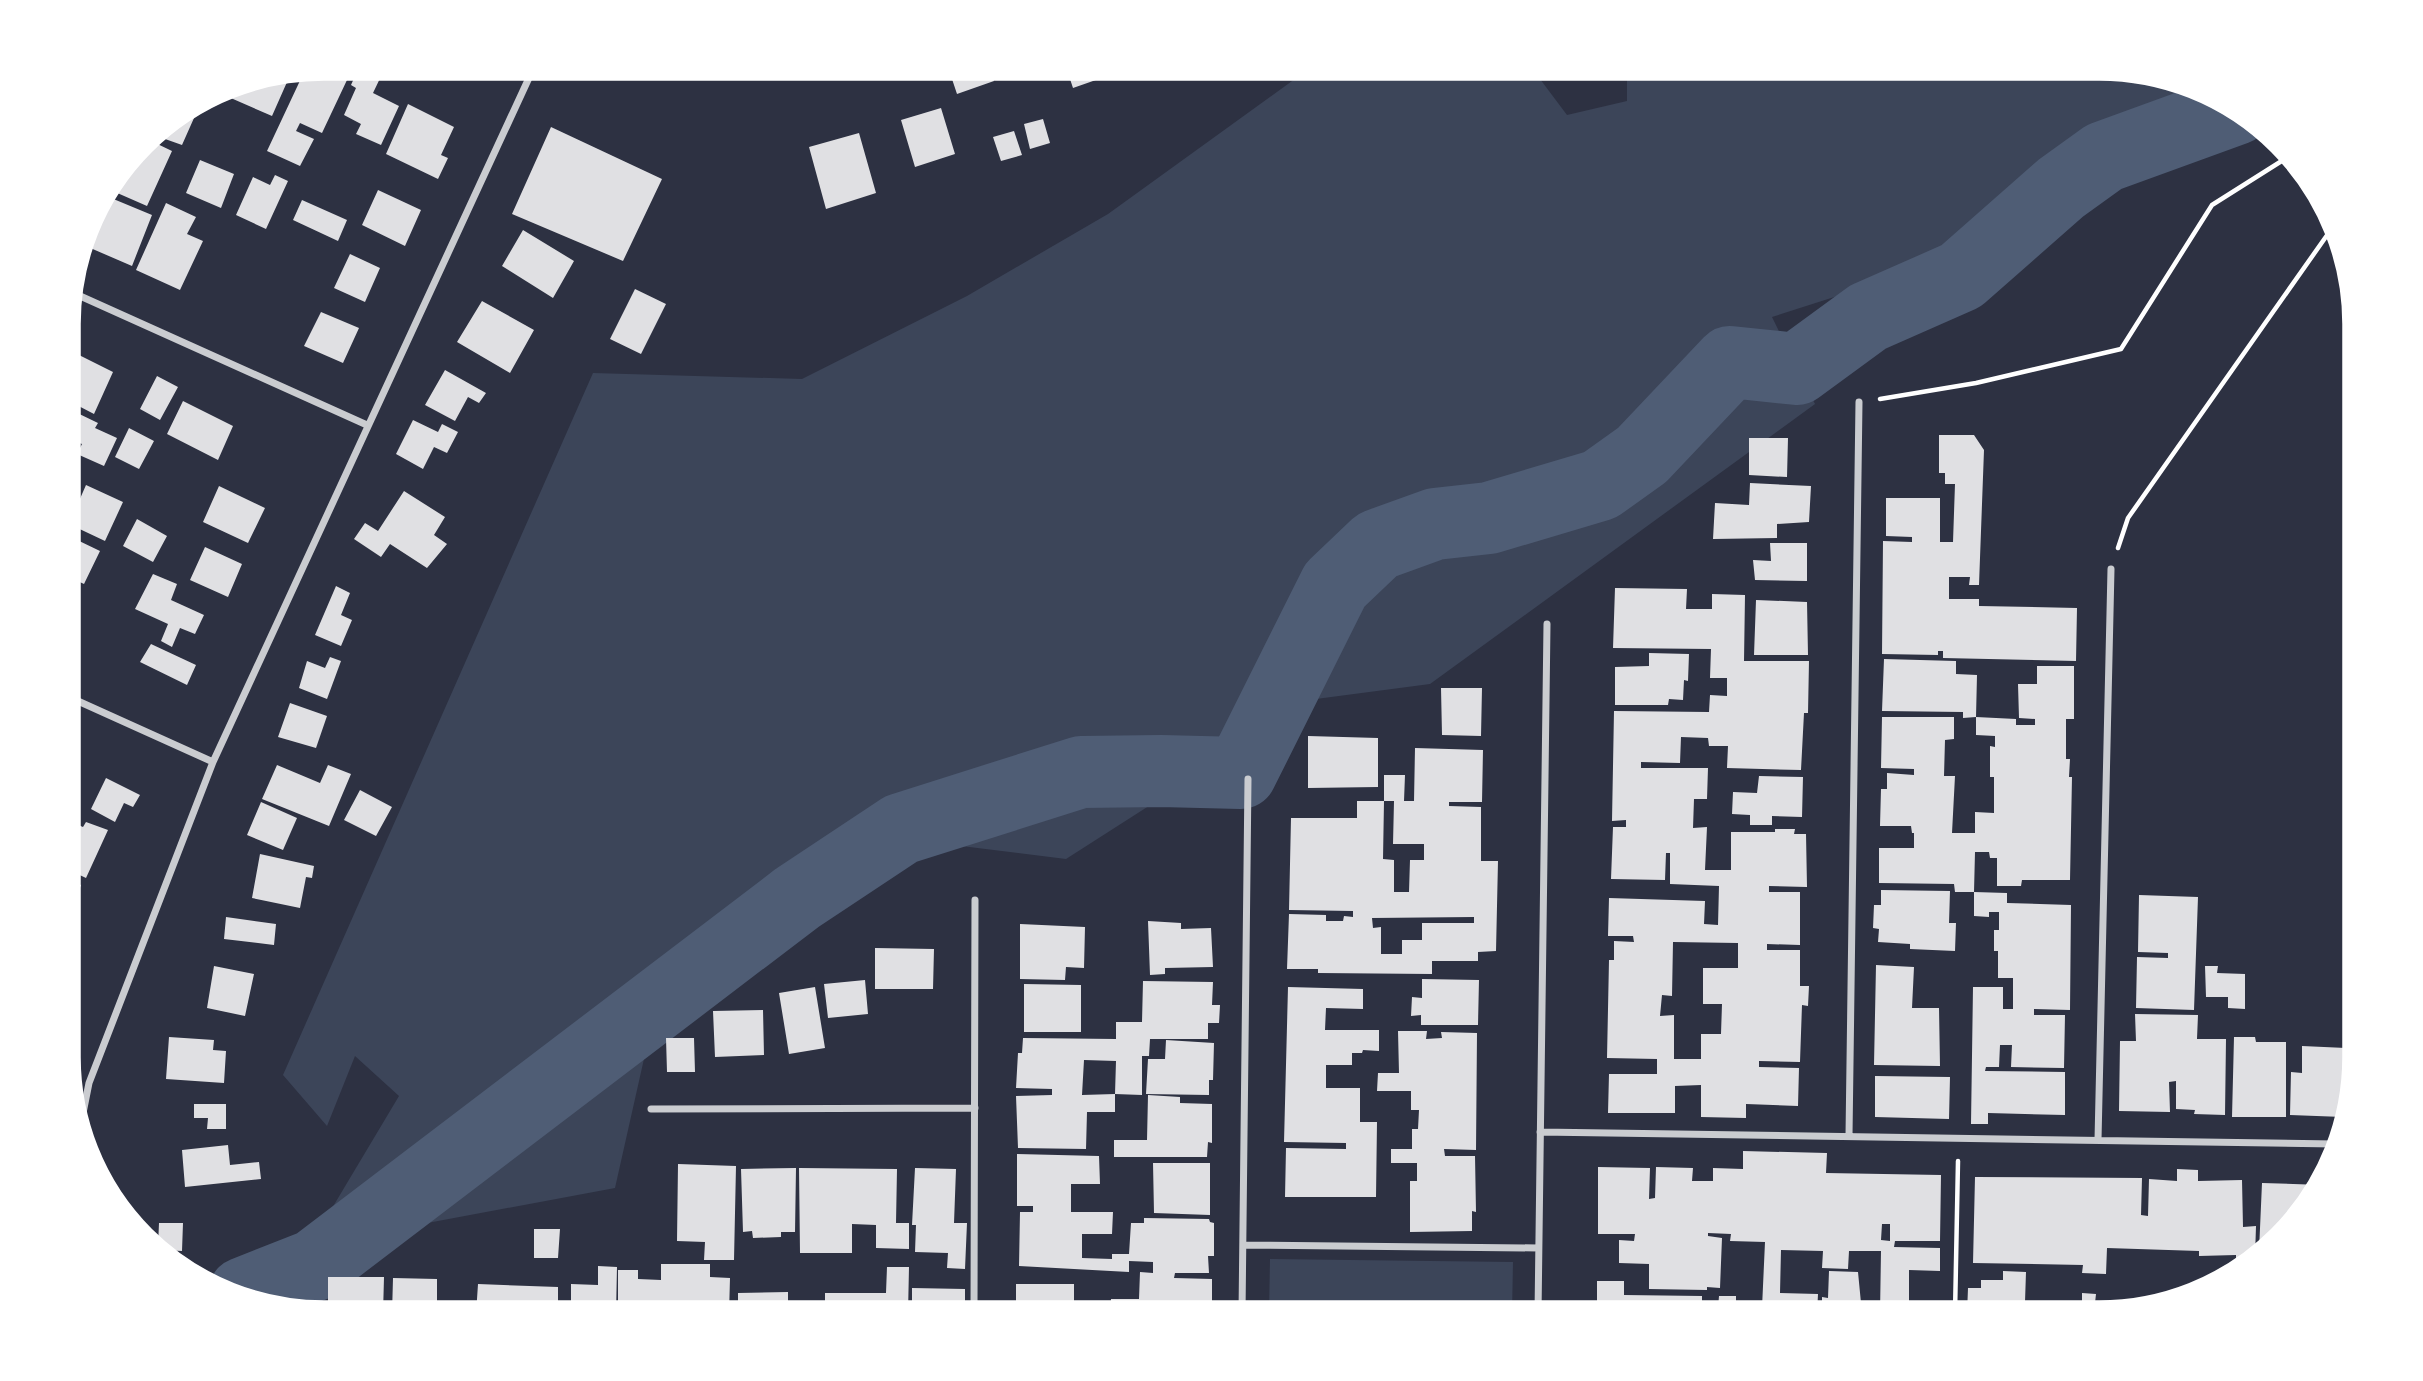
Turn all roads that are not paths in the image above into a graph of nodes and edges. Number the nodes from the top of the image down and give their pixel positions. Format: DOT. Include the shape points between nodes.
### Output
graph roads {
  1 [pos="528,79"];
  2 [pos="81,296"];
  3 [pos="1859,402"];
  4 [pos="367,425"];
  5 [pos="2112,569"];
  6 [pos="1547,624"];
  7 [pos="79,701"];
  8 [pos="214,762"];
  9 [pos="1248,779"];
  10 [pos="975,900"];
  11 [pos="84,1108"];
  12 [pos="975,1108"];
  13 [pos="651,1109"];
  14 [pos="1540,1132"];
  15 [pos="1849,1136"];
  16 [pos="2098,1140"];
  17 [pos="2328,1144"];
  18 [pos="1243,1245"];
  19 [pos="1538,1248"];
  20 [pos="974,1302"];
  21 [pos="1242,1302"];
  22 [pos="1538,1302"];
  1 -- 4 [label="street"];
  2 -- 4 [label="street"];
  3 -- 15 [label="street"];
  4 -- 8 [label="street"];
  5 -- 16 [label="street"];
  6 -- 14 [label="street"];
  7 -- 8 [label="street"];
  8 -- 11 [label="street" via="89,1083"];
  9 -- 18 [label="street"];
  10 -- 12 [label="street"];
  12 -- 13 [label="street"];
  12 -- 20 [label="street"];
  14 -- 15 [label="street"];
  14 -- 19 [label="street"];
  15 -- 16 [label="street"];
  16 -- 17 [label="street"];
  18 -- 19 [label="street"];
  18 -- 21 [label="street"];
  19 -- 22 [label="street"];
}
